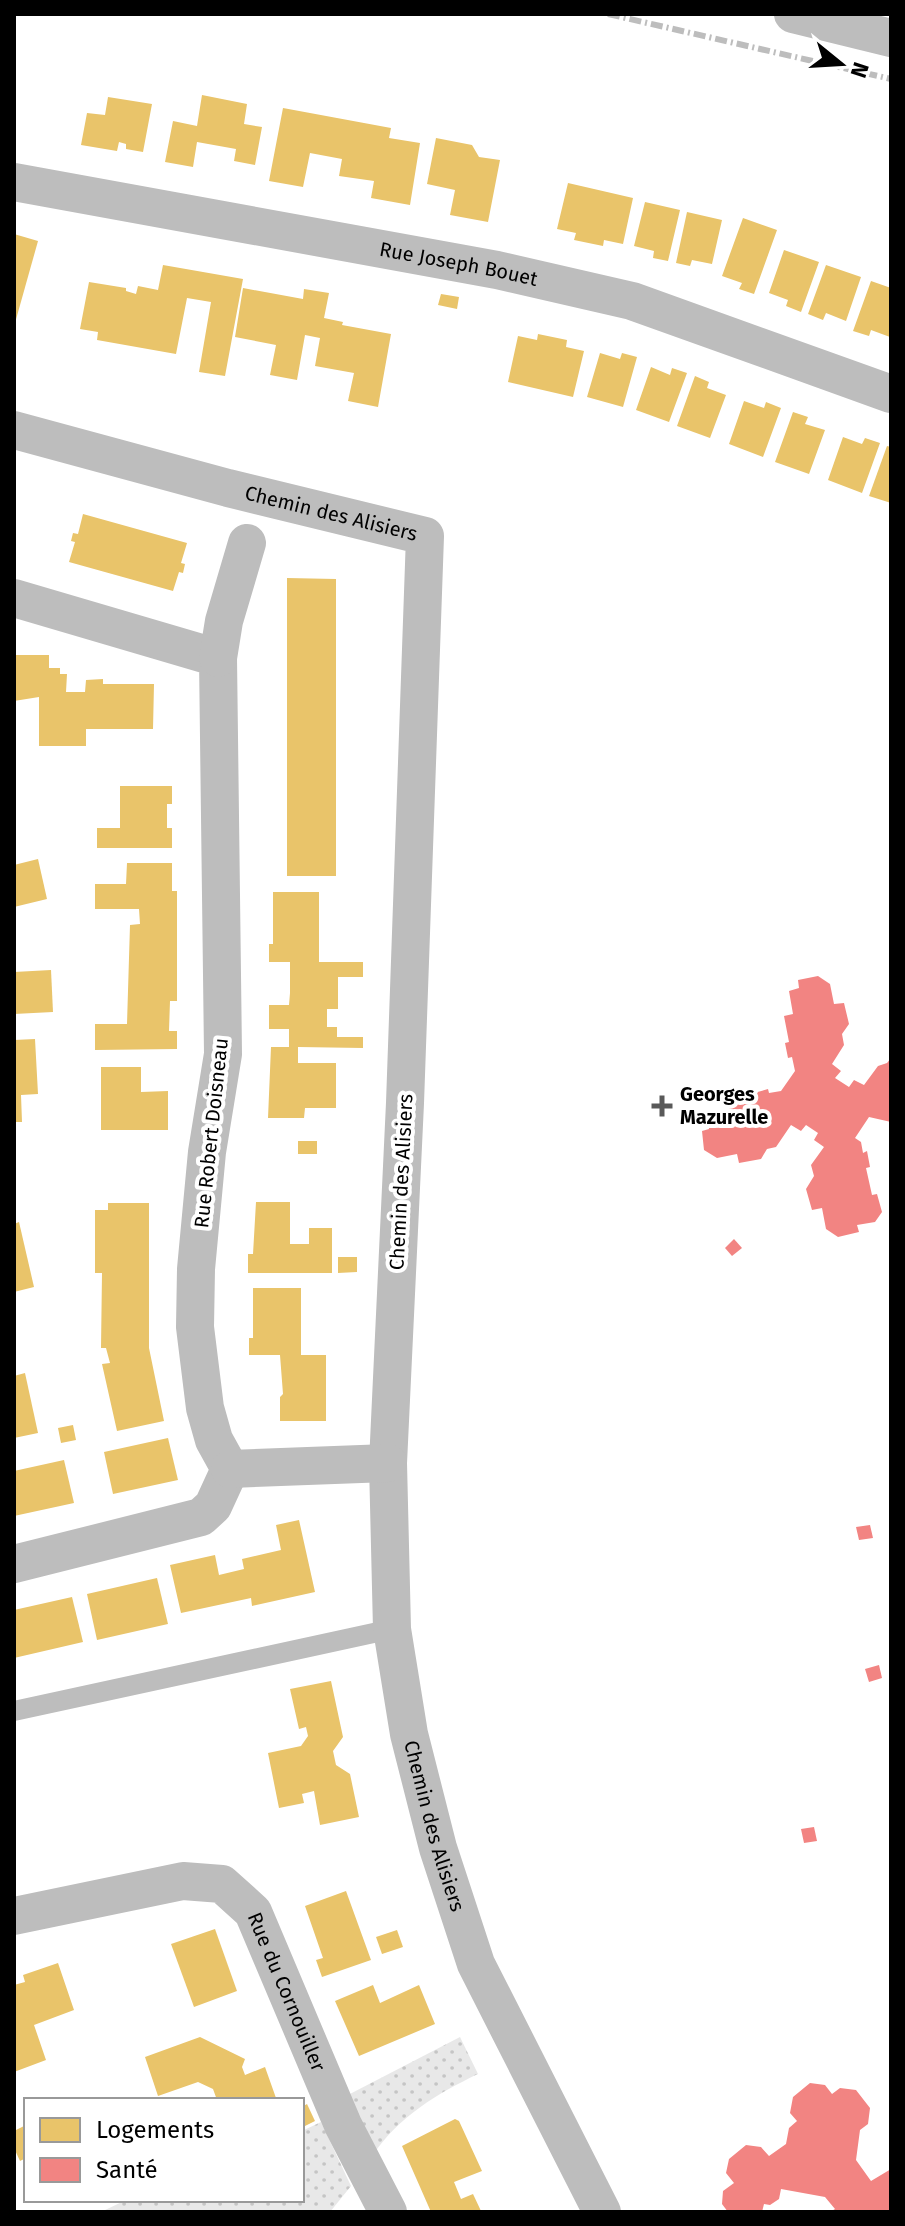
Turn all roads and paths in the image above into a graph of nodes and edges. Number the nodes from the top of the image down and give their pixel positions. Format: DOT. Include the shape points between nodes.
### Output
graph roads {
  1 [pos="793,14"];
  2 [pos="891,38"];
  3 [pos="14,182"];
  4 [pos="891,394"];
  5 [pos="14,430"];
  6 [pos="247,543"];
  7 [pos="14,598"];
  8 [pos="218,658"];
  9 [pos="388,1463"];
  10 [pos="230,1469"];
  11 [pos="14,1564"];
  12 [pos="392,1629"];
  13 [pos="14,1711"];
  14 [pos="14,1916"];
  15 [pos="388,2212"];
  16 [pos="602,2212"];
  1 -- 2 [label="street"];
  3 -- 4 [label="street, Rue Joseph Bouet" via="482,267 632,301"];
  5 -- 9 [label="street, Chemin des Alisiers" via="425,536"];
  6 -- 8 [label="street, Rue Robert Doisneau"];
  7 -- 8 [label="street"];
  8 -- 10 [label="street, Rue Robert Doisneau" via="223,1054 206,1167 195,1327 205,1408"];
  9 -- 10 [label="street"];
  9 -- 12 [label="street, Chemin des Alisiers"];
  10 -- 11 [label="street" via="213,1506 201,1517"];
  12 -- 13 [label="lane"];
  12 -- 16 [label="street, Chemin des Alisiers" via="409,1734 438,1848 476,1964"];
  14 -- 15 [label="street, Rue du Cornouiller" via="183,1881 222,1884 253,1912 343,2125"];
}
